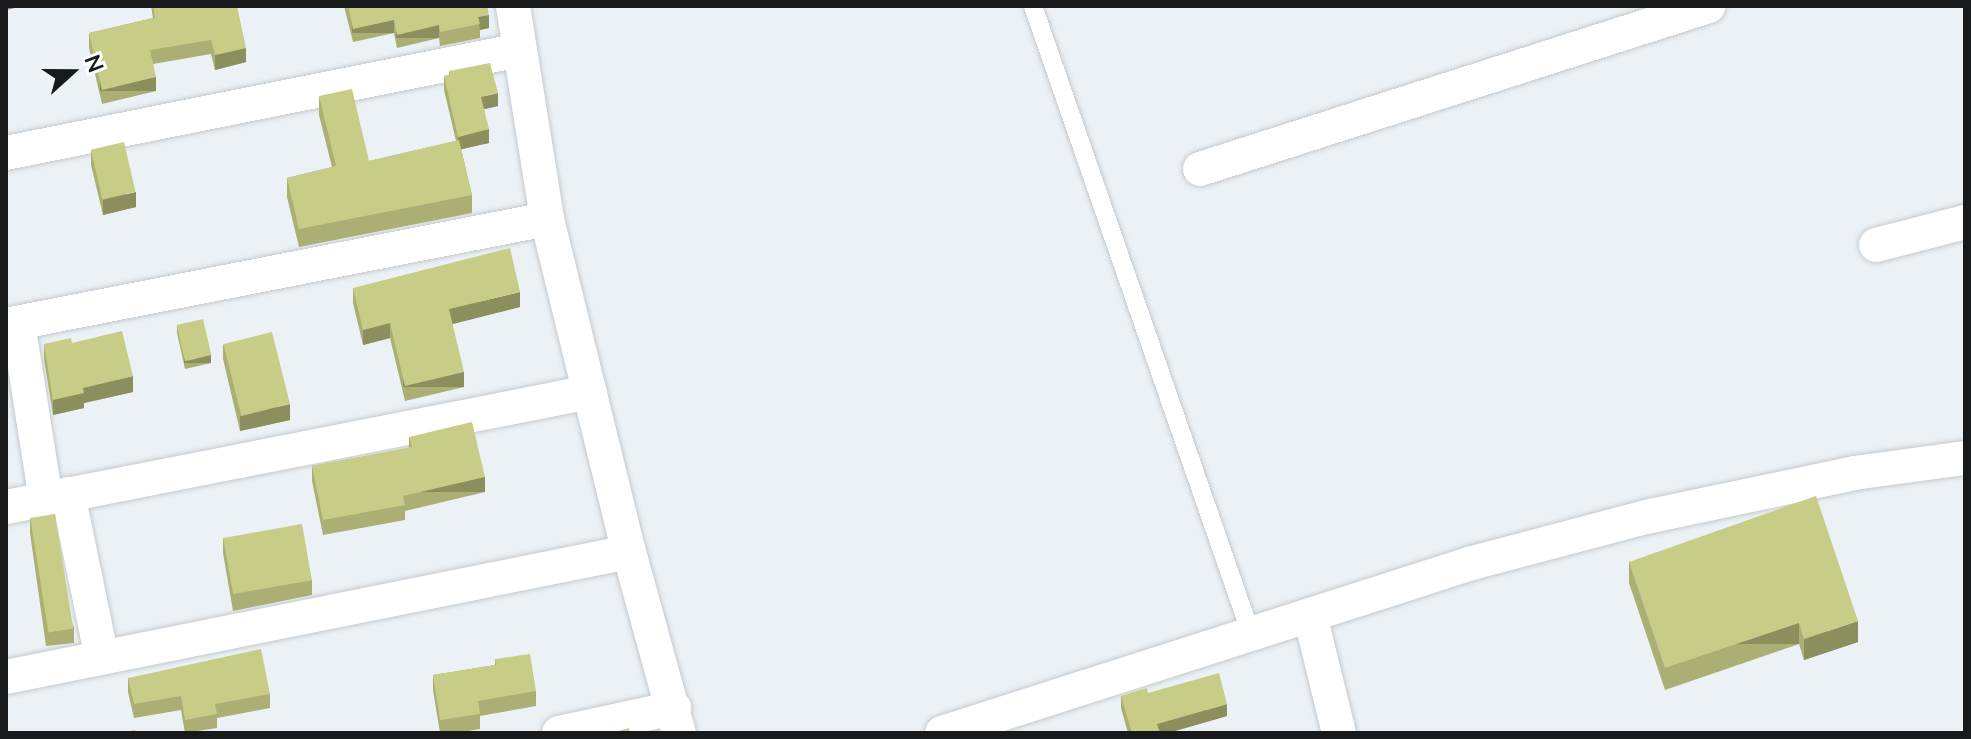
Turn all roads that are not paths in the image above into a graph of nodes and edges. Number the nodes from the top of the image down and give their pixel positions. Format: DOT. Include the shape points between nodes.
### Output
graph roads {
  1 [pos="513,6"];
  2 [pos="1033,6"];
  3 [pos="1709,6"];
  4 [pos="520,50"];
  5 [pos="6,153"];
  6 [pos="1200,169"];
  7 [pos="547,219"];
  8 [pos="1965,222"];
  9 [pos="1876,245"];
  10 [pos="12,324"];
  11 [pos="590,392"];
  12 [pos="1962,467"];
  13 [pos="57,496"];
  14 [pos="6,507"];
  15 [pos="629,552"];
  16 [pos="1310,615"];
  17 [pos="1251,634"];
  18 [pos="102,658"];
  19 [pos="6,677"];
  20 [pos="676,721"];
  21 [pos="559,733"];
  22 [pos="942,733"];
  23 [pos="1339,733"];
  1 -- 4 [label="street"];
  2 -- 17 [label="lane"];
  3 -- 6 [label="street"];
  4 -- 5 [label="street"];
  4 -- 7 [label="street"];
  7 -- 10 [label="street"];
  7 -- 11 [label="street"];
  8 -- 9 [label="street"];
  10 -- 13 [label="street"];
  11 -- 13 [label="street"];
  11 -- 15 [label="street"];
  12 -- 16 [label="street" via="1854,473 1646,517 1472,563"];
  13 -- 14 [label="street"];
  13 -- 18 [label="street"];
  15 -- 18 [label="street"];
  15 -- 20 [label="street"];
  16 -- 17 [label="street"];
  16 -- 23 [label="street"];
  17 -- 22 [label="street"];
  18 -- 19 [label="street"];
  20 -- 21 [label="street"];
}
